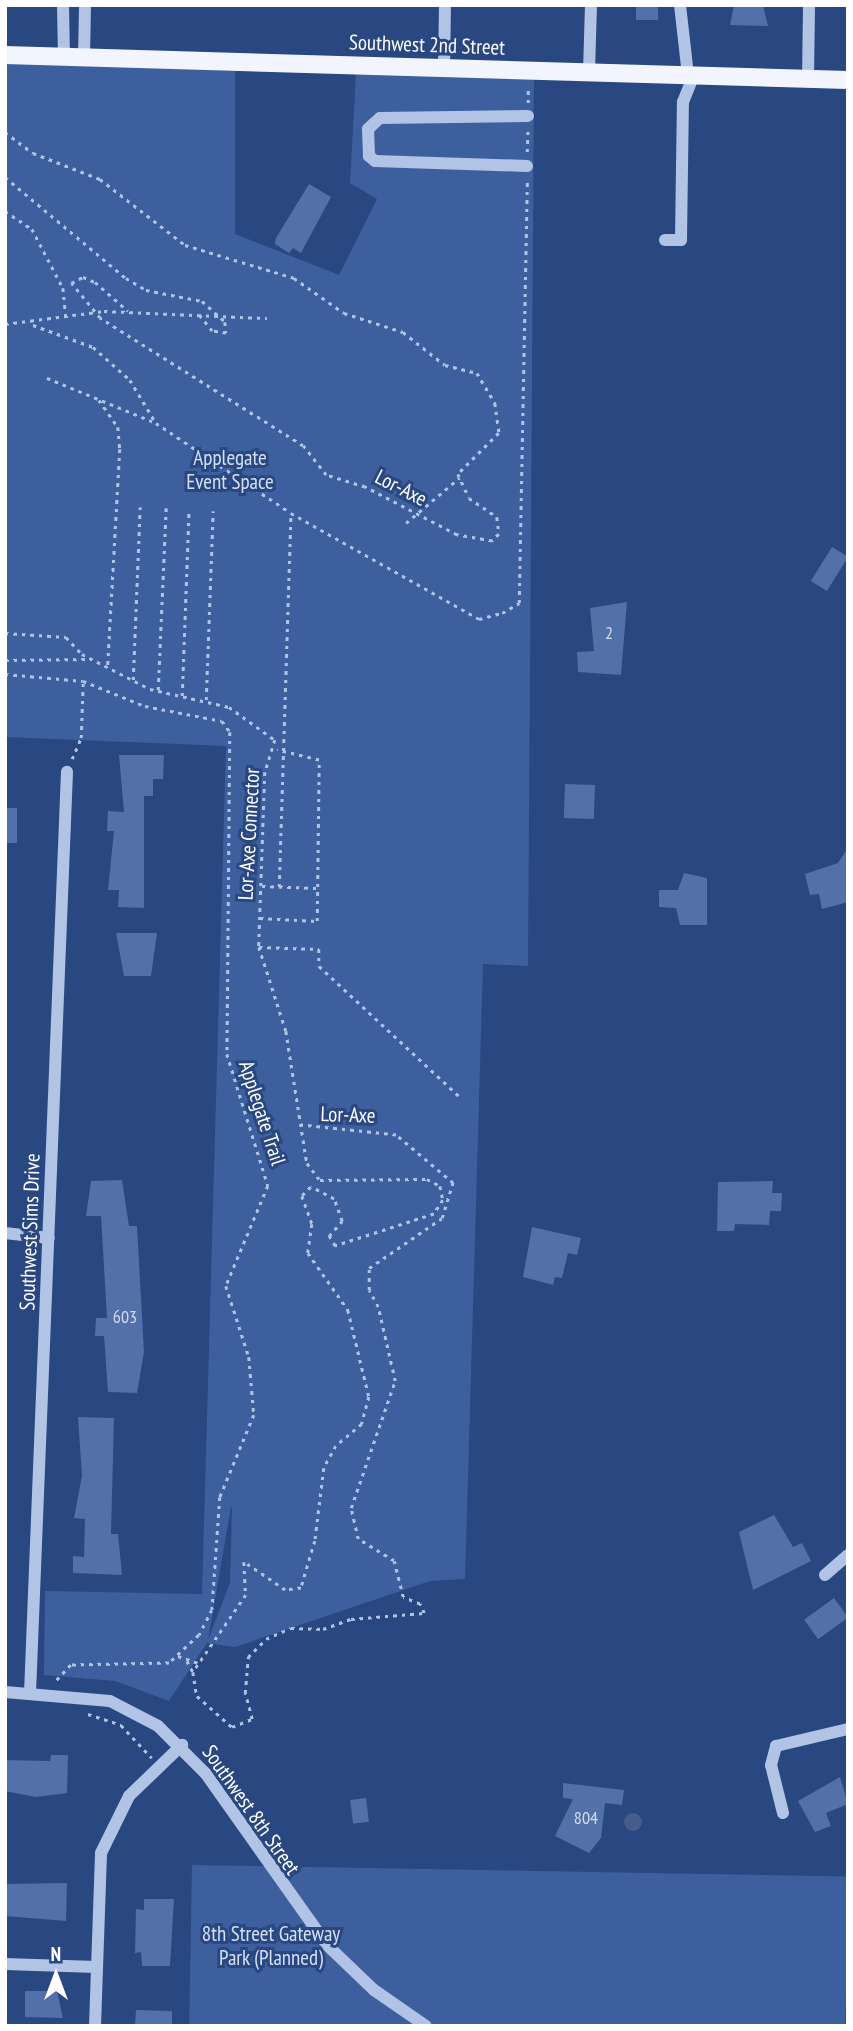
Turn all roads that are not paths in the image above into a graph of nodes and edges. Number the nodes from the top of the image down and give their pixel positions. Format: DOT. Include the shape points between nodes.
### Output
graph roads {
  1 [pos="63,5"];
  2 [pos="85,5"];
  3 [pos="445,5"];
  4 [pos="591,5"];
  5 [pos="680,5"];
  6 [pos="809,5"];
  7 [pos="5,55"];
  8 [pos="64,57"];
  9 [pos="84,58"];
  10 [pos="444,68"];
  11 [pos="589,72"];
  12 [pos="691,75"];
  13 [pos="808,79"];
  14 [pos="848,80"];
  15 [pos="528,116"];
  16 [pos="527,166"];
  17 [pos="666,240"];
  18 [pos="67,772"];
  19 [pos="5,1233"];
  20 [pos="49,1238"];
  21 [pos="848,1555"];
  22 [pos="825,1576"];
  23 [pos="5,1692"];
  24 [pos="30,1693"];
  25 [pos="848,1729"];
  26 [pos="181,1745"];
  27 [pos="783,1813"];
  28 [pos="5,1964"];
  29 [pos="96,1967"];
  30 [pos="95,2026"];
  31 [pos="426,2026"];
  1 -- 8 [label="street"];
  2 -- 9 [label="street"];
  3 -- 10 [label="street"];
  4 -- 11 [label="street"];
  5 -- 12 [label="street"];
  6 -- 13 [label="street"];
  7 -- 8 [label="main road, Southwest 2nd Street"];
  8 -- 9 [label="main road, Southwest 2nd Street"];
  9 -- 10 [label="main road, Southwest 2nd Street"];
  10 -- 11 [label="main road, Southwest 2nd Street"];
  11 -- 12 [label="main road, Southwest 2nd Street"];
  12 -- 13 [label="main road, Southwest 2nd Street"];
  12 -- 17 [label="street" via="683,102 681,240"];
  13 -- 14 [label="main road, Southwest 2nd Street"];
  15 -- 16 [label="street" via="380,118 368,128 369,156 375,161"];
  18 -- 20 [label="street, Southwest Sims Drive"];
  19 -- 20 [label="street"];
  20 -- 24 [label="street, Southwest Sims Drive"];
  21 -- 22 [label="street"];
  23 -- 24 [label="street, Southwest 8th Street"];
  24 -- 26 [label="street, Southwest 8th Street" via="110,1701 138,1713"];
  25 -- 27 [label="street" via="776,1746 771,1765"];
  26 -- 29 [label="street" via="129,1796 101,1853"];
  26 -- 31 [label="street, Southwest 8th Street" via="327,1945 374,1990"];
  28 -- 29 [label="street"];
  29 -- 30 [label="street"];
}
